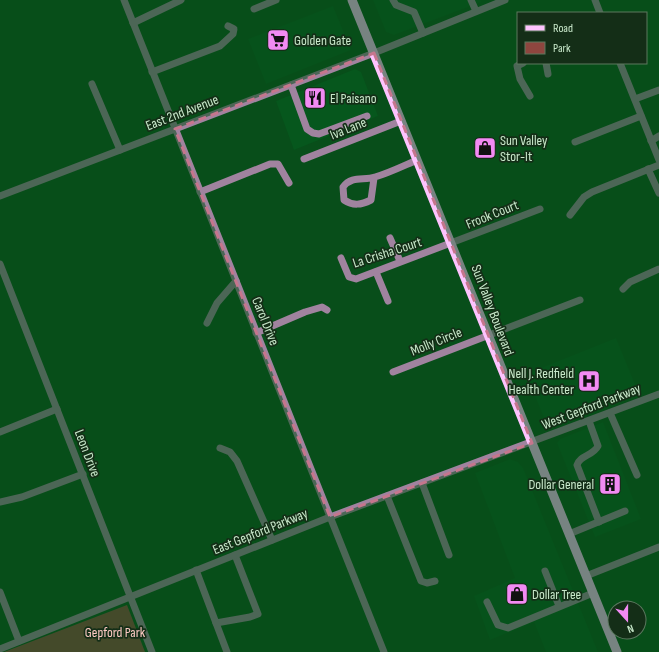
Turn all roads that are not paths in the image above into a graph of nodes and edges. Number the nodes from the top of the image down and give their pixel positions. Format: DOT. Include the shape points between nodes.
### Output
graph roads {
  1 [pos="124,0"];
  2 [pos="181,0"];
  3 [pos="276,0"];
  4 [pos="352,0"];
  5 [pos="393,0"];
  6 [pos="472,0"];
  7 [pos="505,0"];
  8 [pos="595,0"];
  9 [pos="254,9"];
  10 [pos="476,12"];
  11 [pos="600,12"];
  12 [pos="133,23"];
  13 [pos="228,26"];
  14 [pos="423,33"];
  15 [pos="374,53"];
  16 [pos="521,64"];
  17 [pos="546,64"];
  18 [pos="620,64"];
  19 [pos="152,72"];
  20 [pos="548,74"];
  21 [pos="92,84"];
  22 [pos="291,85"];
  23 [pos="659,90"];
  24 [pos="530,96"];
  25 [pos="635,99"];
  26 [pos="367,116"];
  27 [pos="641,116"];
  28 [pos="401,121"];
  29 [pos="175,129"];
  30 [pos="659,136"];
  31 [pos="651,141"];
  32 [pos="575,142"];
  33 [pos="120,150"];
  34 [pos="304,160"];
  35 [pos="417,160"];
  36 [pos="659,160"];
  37 [pos="659,165"];
  38 [pos="648,169"];
  39 [pos="374,178"];
  40 [pos="289,183"];
  41 [pos="200,192"];
  42 [pos="659,194"];
  43 [pos="0,196"];
  44 [pos="540,209"];
  45 [pos="570,215"];
  46 [pos="390,238"];
  47 [pos="453,244"];
  48 [pos="341,258"];
  49 [pos="400,261"];
  50 [pos="0,264"];
  51 [pos="659,269"];
  52 [pos="376,272"];
  53 [pos="236,280"];
  54 [pos="623,289"];
  55 [pos="580,300"];
  56 [pos="388,301"];
  57 [pos="327,310"];
  58 [pos="207,323"];
  59 [pos="256,333"];
  60 [pos="488,335"];
  61 [pos="393,372"];
  62 [pos="659,394"];
  63 [pos="57,409"];
  64 [pos="610,413"];
  65 [pos="588,421"];
  66 [pos="0,432"];
  67 [pos="532,443"];
  68 [pos="220,448"];
  69 [pos="82,474"];
  70 [pos="638,475"];
  71 [pos="422,483"];
  72 [pos="387,496"];
  73 [pos="0,502"];
  74 [pos="625,511"];
  75 [pos="330,517"];
  76 [pos="599,522"];
  77 [pos="569,534"];
  78 [pos="272,540"];
  79 [pos="659,547"];
  80 [pos="235,555"];
  81 [pos="449,555"];
  82 [pos="196,570"];
  83 [pos="545,571"];
  84 [pos="586,576"];
  85 [pos="435,581"];
  86 [pos="0,592"];
  87 [pos="593,593"];
  88 [pos="131,596"];
  89 [pos="487,602"];
  90 [pos="560,606"];
  91 [pos="216,623"];
  92 [pos="19,641"];
  93 [pos="0,649"];
  94 [pos="152,652"];
  95 [pos="227,652"];
  96 [pos="384,652"];
  97 [pos="617,652"];
  1 -- 12 [label="street, Carol Drive"];
  2 -- 12 [label="street"];
  3 -- 9 [label="street"];
  4 -- 15 [label="main road, Sun Valley Boulevard"];
  5 -- 14 [label="street" via="396,5 414,12"];
  6 -- 10 [label="street"];
  7 -- 10 [label="street, East 2nd Avenue"];
  8 -- 11 [label="street"];
  10 -- 14 [label="street, East 2nd Avenue"];
  12 -- 19 [label="street, Carol Drive"];
  13 -- 19 [label="street" via="234,30 234,34 220,46"];
  14 -- 15 [label="street, East 2nd Avenue"];
  15 -- 22 [label="street, East 2nd Avenue"];
  15 -- 28 [label="main road, Sun Valley Boulevard"];
  16 -- 24 [label="street" via="517,66 520,79"];
  17 -- 20 [label="street"];
  18 -- 25 [label="street"];
  19 -- 29 [label="street, Carol Drive"];
  21 -- 33 [label="street"];
  22 -- 26 [label="street" via="307,129 313,133 319,134"];
  22 -- 29 [label="street, East 2nd Avenue"];
  23 -- 25 [label="street"];
  25 -- 27 [label="street"];
  27 -- 31 [label="street"];
  27 -- 32 [label="street"];
  28 -- 34 [label="street, Iva Lane"];
  28 -- 35 [label="main road, Sun Valley Boulevard"];
  29 -- 33 [label="street, East 2nd Avenue"];
  29 -- 41 [label="street, Carol Drive"];
  30 -- 31 [label="street"];
  31 -- 36 [label="street"];
  33 -- 43 [label="street, East 2nd Avenue"];
  35 -- 39 [label="street"];
  35 -- 47 [label="main road, Sun Valley Boulevard"];
  37 -- 38 [label="street"];
  38 -- 42 [label="street"];
  38 -- 45 [label="street" via="592,192 584,197"];
  39 -- 39 [label="street" via="359,178 345,185 344,200 356,205 371,200"];
  40 -- 41 [label="street" via="278,164 270,164"];
  41 -- 53 [label="street, Carol Drive"];
  44 -- 47 [label="street, Frook Court"];
  46 -- 49 [label="street"];
  47 -- 49 [label="street, La Crisha Court"];
  47 -- 60 [label="main road, Sun Valley Boulevard"];
  48 -- 52 [label="street, La Crisha Court" via="346,272 353,278"];
  49 -- 52 [label="street, La Crisha Court"];
  50 -- 63 [label="street, Leon Drive"];
  51 -- 54 [label="street" via="630,282"];
  52 -- 56 [label="street"];
  53 -- 58 [label="street" via="217,303"];
  53 -- 59 [label="street, Carol Drive"];
  55 -- 60 [label="street, Molly Circle"];
  57 -- 59 [label="street" via="322,307 305,312"];
  59 -- 75 [label="street, Carol Drive"];
  60 -- 61 [label="street, Molly Circle"];
  60 -- 67 [label="main road, Sun Valley Boulevard"];
  62 -- 64 [label="street, West Gepford Parkway"];
  63 -- 66 [label="street"];
  63 -- 69 [label="street, Leon Drive"];
  64 -- 65 [label="street, West Gepford Parkway"];
  64 -- 70 [label="street"];
  65 -- 67 [label="street, West Gepford Parkway"];
  65 -- 76 [label="street" via="598,446 593,454 581,459 577,465"];
  67 -- 71 [label="street, East Gepford Parkway"];
  67 -- 77 [label="main road, Sun Valley Boulevard"];
  68 -- 78 [label="street" via="230,452 237,461"];
  69 -- 73 [label="street" via="22,497"];
  69 -- 88 [label="street, Leon Drive"];
  71 -- 72 [label="street, East Gepford Parkway"];
  71 -- 81 [label="street"];
  72 -- 75 [label="street, East Gepford Parkway"];
  72 -- 85 [label="street" via="421,581"];
  74 -- 76 [label="street"];
  75 -- 78 [label="street, East Gepford Parkway"];
  75 -- 96 [label="street, Carol Drive"];
  76 -- 77 [label="street"];
  77 -- 84 [label="main road, Sun Valley Boulevard"];
  78 -- 80 [label="street, East Gepford Parkway"];
  79 -- 84 [label="street"];
  80 -- 82 [label="street, East Gepford Parkway"];
  80 -- 91 [label="street" via="258,614 250,618"];
  82 -- 88 [label="street, East Gepford Parkway"];
  82 -- 91 [label="street"];
  83 -- 90 [label="street"];
  84 -- 87 [label="main road, Sun Valley Boulevard"];
  86 -- 92 [label="street"];
  87 -- 90 [label="street"];
  87 -- 97 [label="main road, Sun Valley Boulevard"];
  88 -- 92 [label="street, East Gepford Parkway"];
  88 -- 94 [label="street, Leon Drive"];
  89 -- 90 [label="street" via="495,620 502,627 508,628"];
  91 -- 95 [label="street"];
  92 -- 93 [label="street, East Gepford Parkway"];
}
